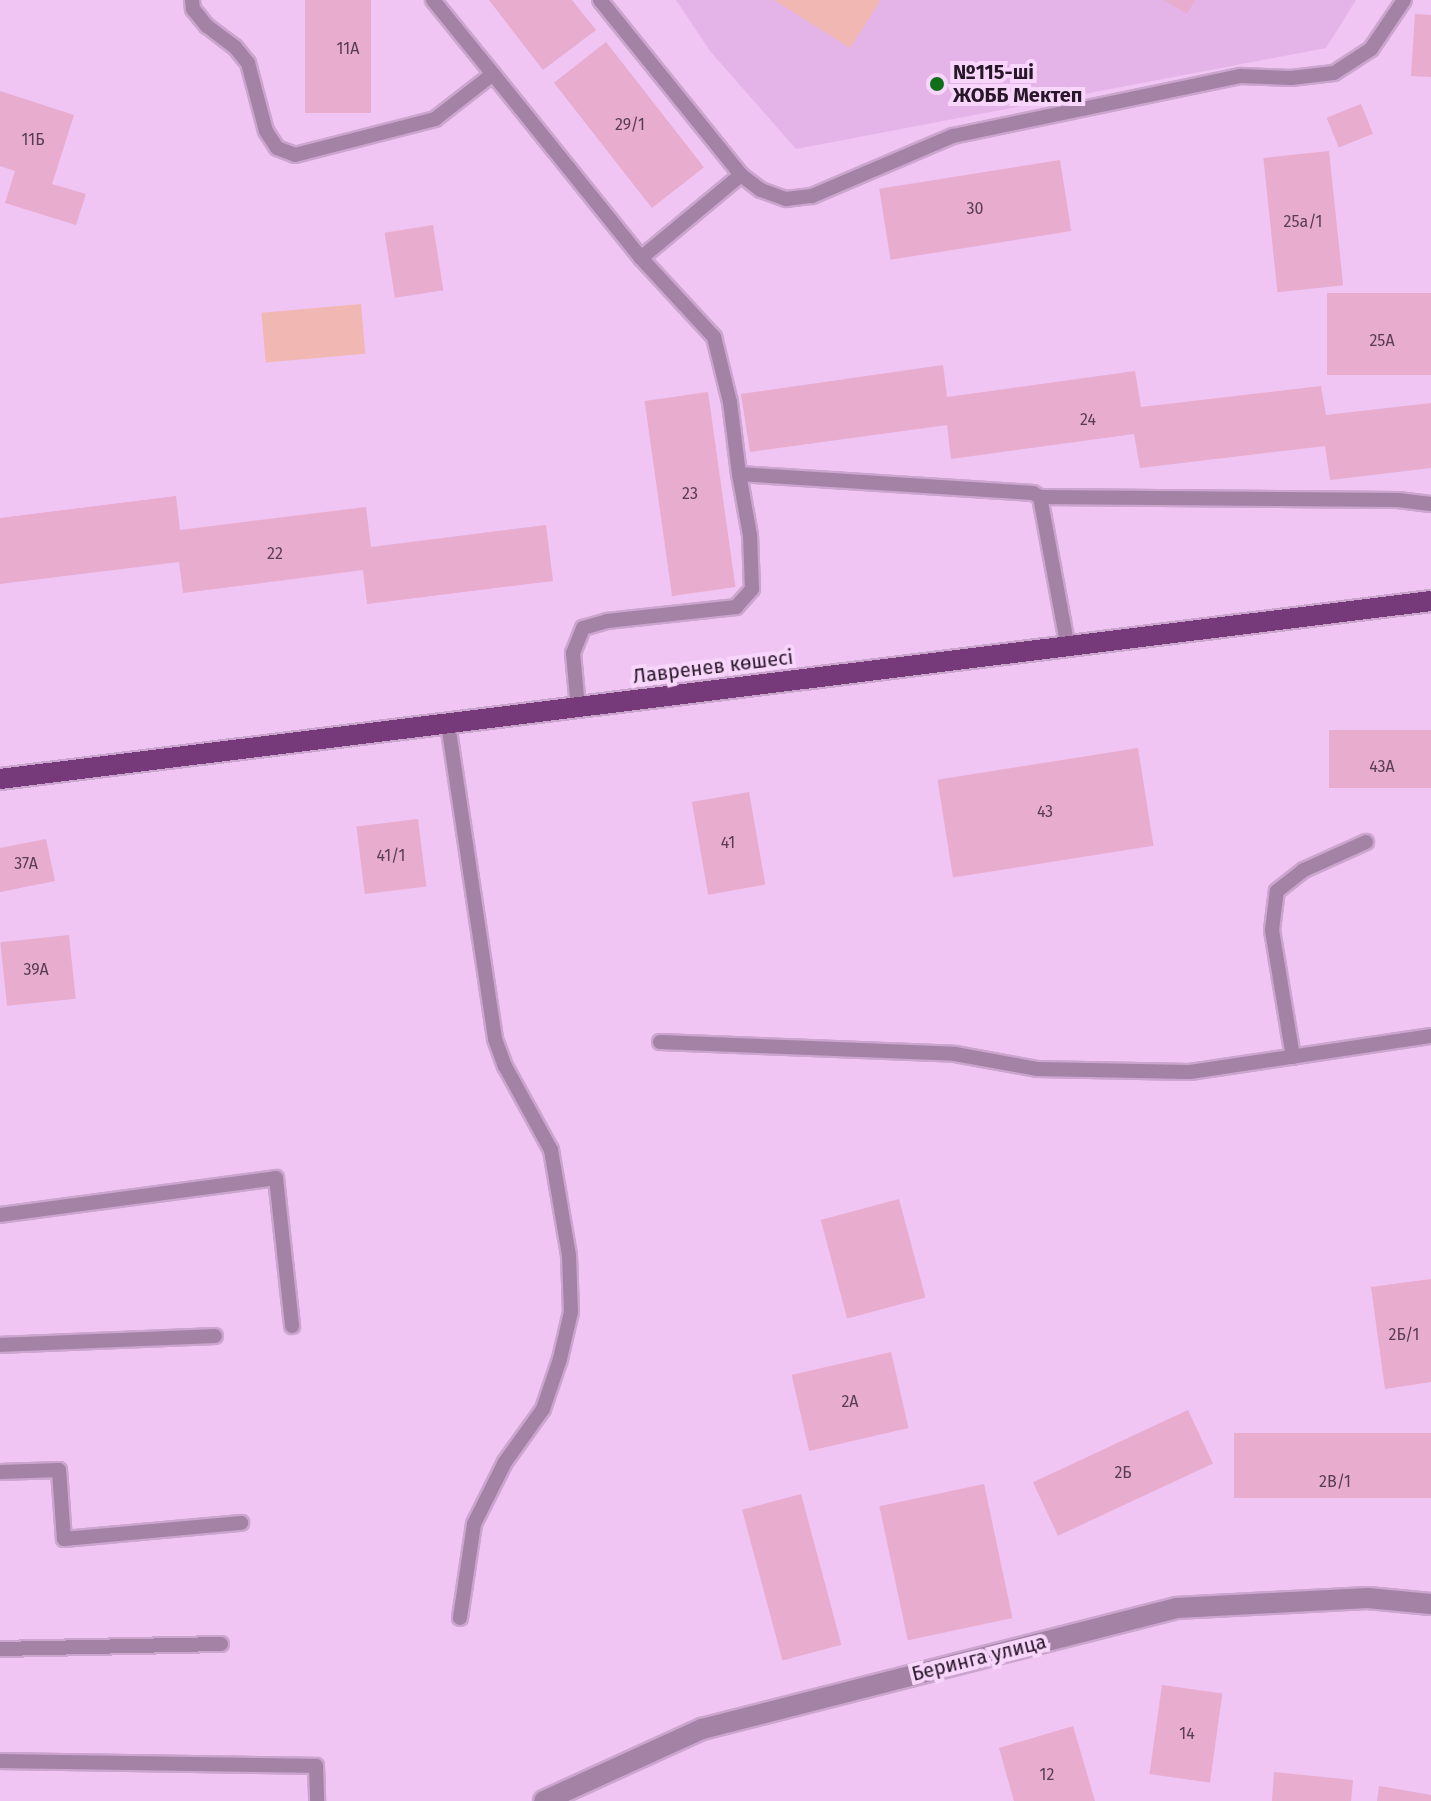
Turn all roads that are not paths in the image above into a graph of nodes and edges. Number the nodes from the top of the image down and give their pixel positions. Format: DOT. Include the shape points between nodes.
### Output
graph roads {
  1 [pos="192,0"];
  2 [pos="433,0"];
  3 [pos="600,0"];
  4 [pos="1404,0"];
  5 [pos="493,74"];
  6 [pos="741,175"];
  7 [pos="641,258"];
  8 [pos="739,474"];
  9 [pos="1040,497"];
  10 [pos="1431,504"];
  11 [pos="1431,601"];
  12 [pos="1068,648"];
  13 [pos="578,708"];
  14 [pos="448,724"];
  15 [pos="0,779"];
  16 [pos="1366,842"];
  17 [pos="1431,1036"];
  18 [pos="660,1042"];
  19 [pos="1293,1057"];
  20 [pos="0,1215"];
  21 [pos="292,1326"];
  22 [pos="215,1336"];
  23 [pos="0,1345"];
  24 [pos="0,1472"];
  25 [pos="241,1523"];
  26 [pos="1431,1604"];
  27 [pos="460,1618"];
  28 [pos="221,1644"];
  29 [pos="0,1649"];
  30 [pos="0,1761"];
  31 [pos="317,1801"];
  32 [pos="544,1801"];
  1 -- 5 [label="lane" via="207,26 248,63 266,131 277,148 295,155 435,119"];
  2 -- 5 [label="lane"];
  3 -- 6 [label="lane"];
  4 -- 6 [label="lane" via="1371,49 1334,73 1241,76 953,136 812,196 786,199"];
  5 -- 7 [label="lane"];
  6 -- 7 [label="lane"];
  7 -- 8 [label="lane" via="714,337 730,402"];
  8 -- 9 [label="lane"];
  8 -- 13 [label="lane" via="750,535 752,589 736,607 583,628 573,653"];
  9 -- 10 [label="lane"];
  9 -- 12 [label="lane"];
  11 -- 12 [label="main road, Лавренев көшесі"];
  12 -- 13 [label="main road, Лавренев көшесі"];
  13 -- 14 [label="main road, Лавренев көшесі"];
  14 -- 15 [label="main road, Лавренев көшесі"];
  14 -- 27 [label="lane" via="495,1039 551,1150 569,1255 571,1312 543,1409 505,1462 474,1524"];
  16 -- 19 [label="lane" via="1304,870 1277,891 1272,930"];
  17 -- 19 [label="lane"];
  18 -- 19 [label="lane" via="955,1054 1053,1069 1190,1072"];
  20 -- 21 [label="lane" via="276,1178"];
  22 -- 23 [label="lane"];
  24 -- 25 [label="lane" via="59,1470 64,1539"];
  26 -- 32 [label="street, Беринга улица" via="1368,1598 1176,1608 702,1729"];
  28 -- 29 [label="lane"];
  30 -- 31 [label="lane" via="316,1766"];
}
